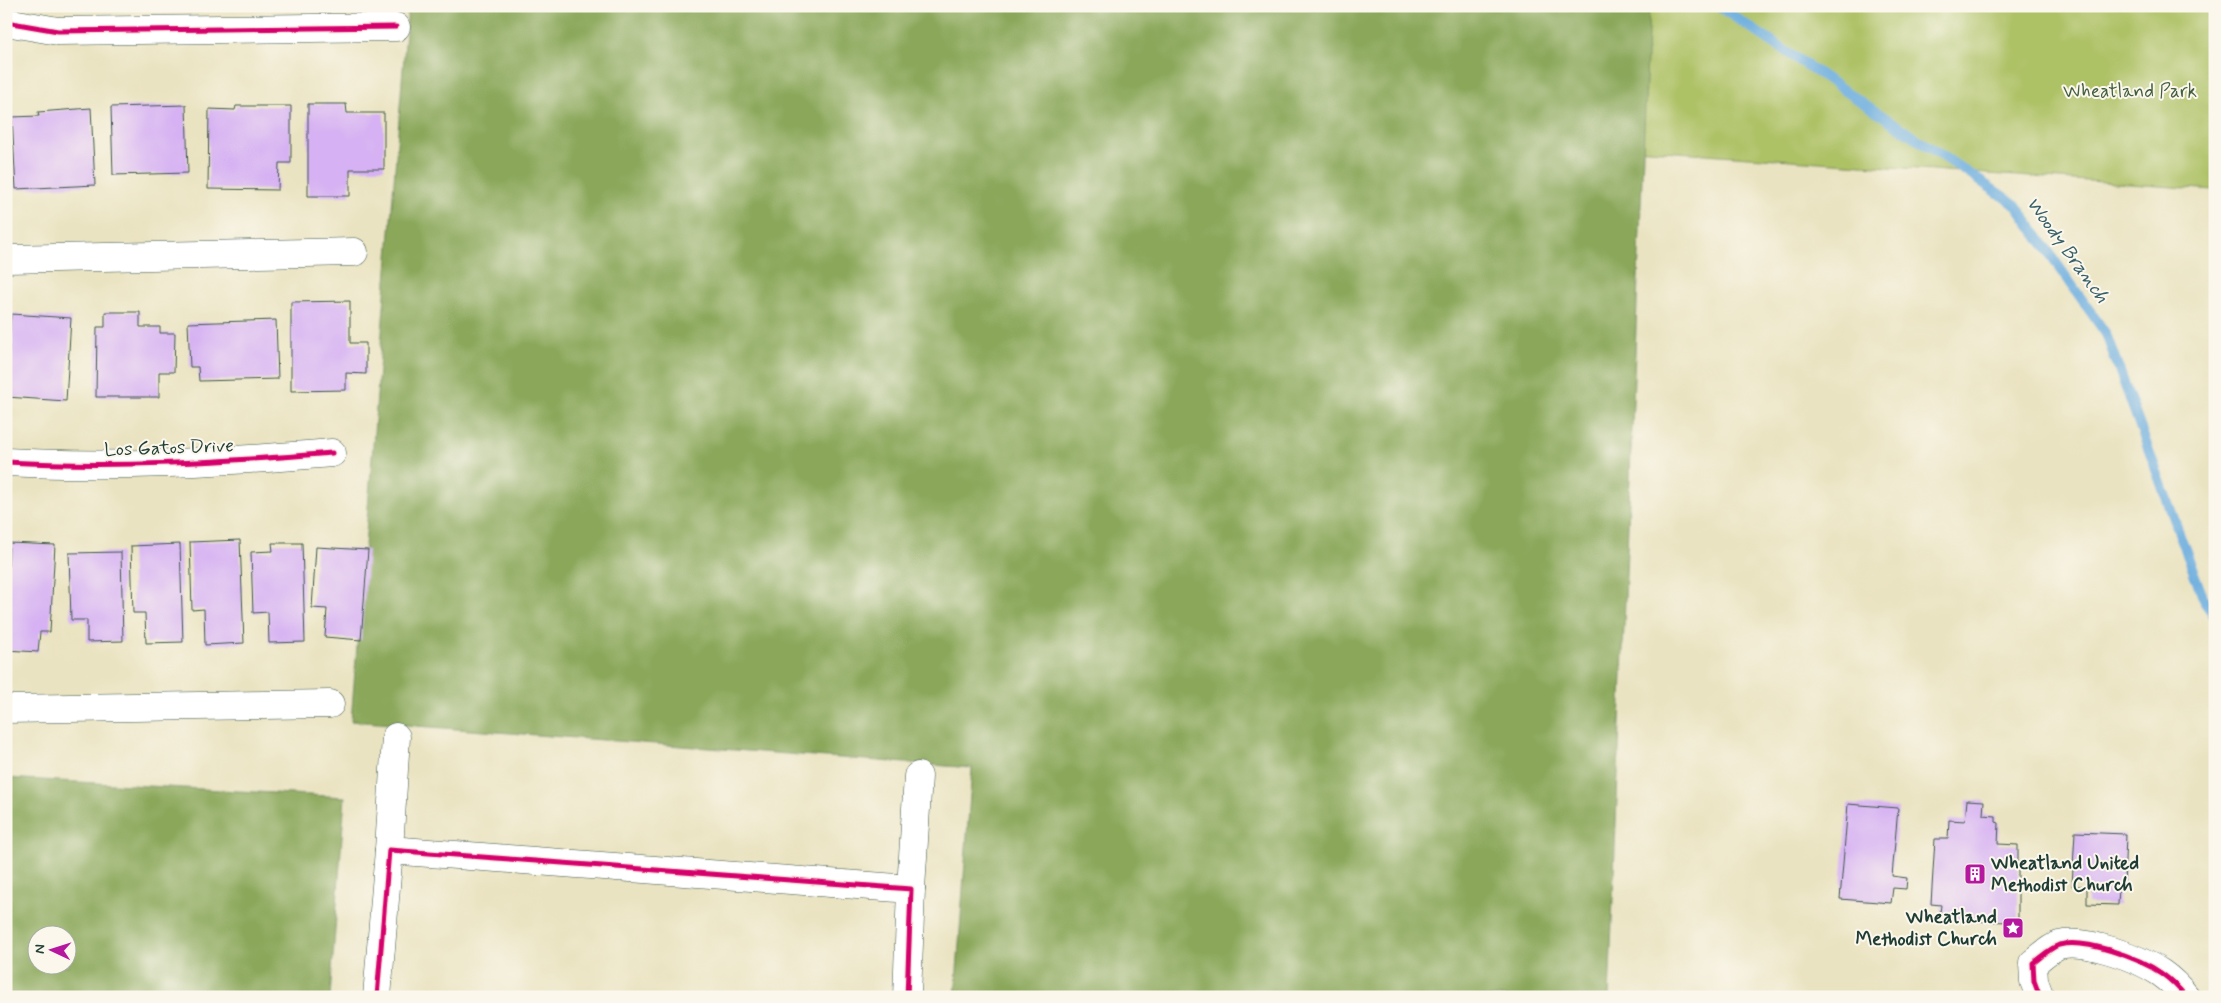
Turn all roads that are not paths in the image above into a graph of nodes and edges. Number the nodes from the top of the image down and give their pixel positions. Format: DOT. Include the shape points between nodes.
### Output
graph roads {
  1 [pos="6,22"];
  2 [pos="396,27"];
  3 [pos="354,252"];
  4 [pos="6,259"];
  5 [pos="332,454"];
  6 [pos="6,462"];
  7 [pos="330,704"];
  8 [pos="6,709"];
  9 [pos="396,737"];
  10 [pos="918,776"];
  11 [pos="389,850"];
  12 [pos="911,889"];
  13 [pos="377,997"];
  14 [pos="907,997"];
  15 [pos="2040,997"];
  16 [pos="2186,997"];
  1 -- 2 [label="street" via="58,31"];
  3 -- 4 [label="street"];
  5 -- 6 [label="street, Los Gatos Drive" via="226,462 92,465"];
  7 -- 8 [label="street"];
  9 -- 11 [label="street"];
  10 -- 12 [label="street"];
  11 -- 12 [label="street"];
  11 -- 13 [label="street"];
  12 -- 14 [label="street"];
  15 -- 16 [label="street" via="2034,981 2033,962 2058,946 2078,944 2098,947 2143,963 2161,973"];
}
